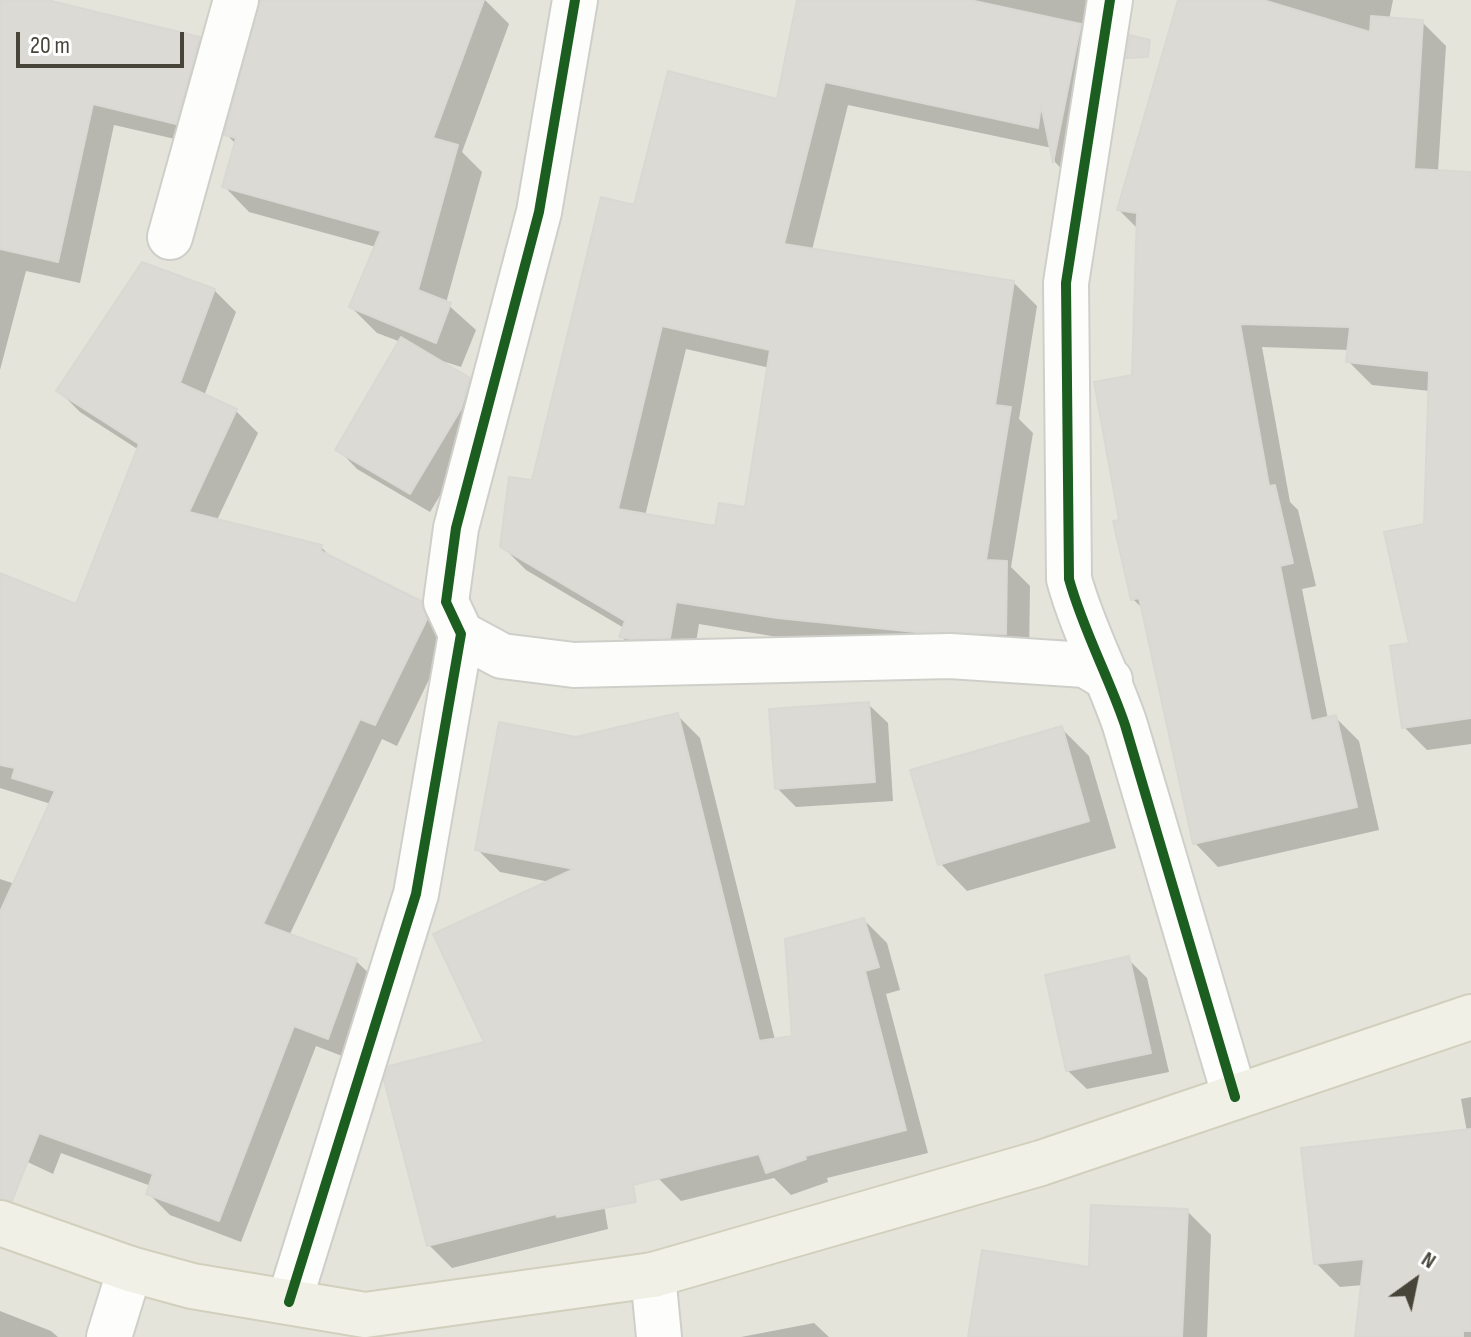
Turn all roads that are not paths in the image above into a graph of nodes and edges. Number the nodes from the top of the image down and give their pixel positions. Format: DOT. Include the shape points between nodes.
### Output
graph roads {
  1 [pos="236,0"];
  2 [pos="575,0"];
  3 [pos="1110,0"];
  4 [pos="170,237"];
  5 [pos="461,634"];
  6 [pos="1110,680"];
  7 [pos="1471,1017"];
  8 [pos="1235,1097"];
  9 [pos="0,1223"];
  10 [pos="130,1269"];
  11 [pos="653,1275"];
  12 [pos="289,1302"];
  13 [pos="109,1337"];
  14 [pos="659,1337"];
  1 -- 4 [label="street"];
  2 -- 5 [label="street" via="539,212 456,528 446,602"];
  3 -- 6 [label="street" via="1066,283 1069,579 1081,622"];
  5 -- 6 [label="street" via="502,656 574,665 950,656 1085,665"];
  5 -- 12 [label="street" via="416,894"];
  6 -- 8 [label="street"];
  7 -- 8 [label="main road"];
  8 -- 11 [label="main road" via="1041,1163"];
  9 -- 10 [label="main road"];
  10 -- 12 [label="main road" via="192,1286"];
  10 -- 13 [label="street"];
  11 -- 12 [label="main road" via="365,1315"];
  11 -- 14 [label="street"];
}
